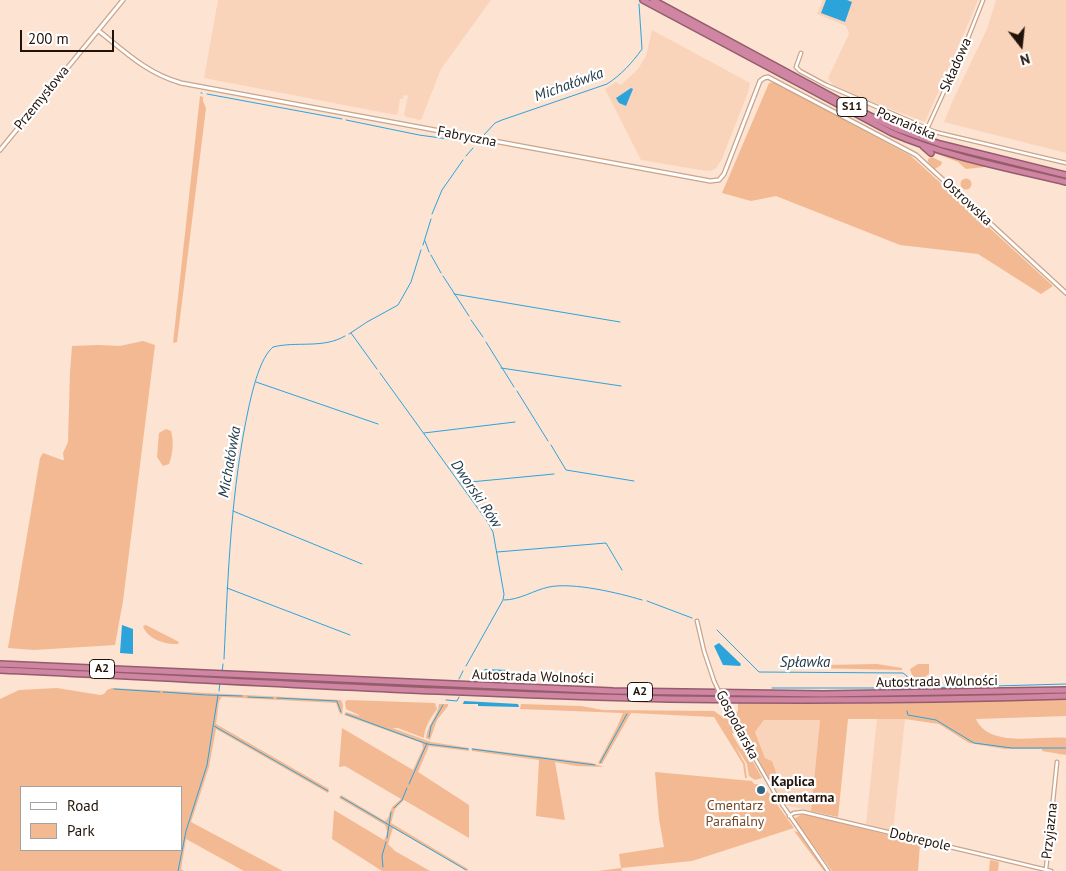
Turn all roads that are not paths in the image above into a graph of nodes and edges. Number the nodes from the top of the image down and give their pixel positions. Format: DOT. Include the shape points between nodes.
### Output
graph roads {
  1 [pos="123,0"];
  2 [pos="642,0"];
  3 [pos="653,0"];
  4 [pos="983,0"];
  5 [pos="99,30"];
  6 [pos="801,53"];
  7 [pos="783,84"];
  8 [pos="927,129"];
  9 [pos="918,144"];
  10 [pos="0,150"];
  11 [pos="930,153"];
  12 [pos="1066,162"];
  13 [pos="990,168"];
  14 [pos="1006,168"];
  15 [pos="1066,175"];
  16 [pos="1066,182"];
  17 [pos="1066,293"];
  18 [pos="697,621"];
  19 [pos="0,664"];
  20 [pos="0,670"];
  21 [pos="204,676"];
  22 [pos="226,677"];
  23 [pos="1066,690"];
  24 [pos="1066,696"];
  25 [pos="1057,762"];
  26 [pos="790,816"];
  27 [pos="1046,870"];
  28 [pos="828,871"];
  29 [pos="1051,871"];
  1 -- 5 [label="street, Przemysłowa"];
  2 -- 9 [label="highway, Poznańska / S11" via="837,105"];
  3 -- 15 [label="highway, Poznańska / S11" via="897,129 940,144"];
  4 -- 8 [label="street, Składowa"];
  5 -- 7 [label="street, Fabryczna" via="147,68 181,83 707,181 717,180 724,174 760,81 767,77"];
  5 -- 10 [label="street, Przemysłowa"];
  6 -- 8 [label="street" via="796,67 800,71 826,86"];
  7 -- 17 [label="street, Ostrowska" via="919,157"];
  8 -- 12 [label="street"];
  9 -- 11 [label="highway"];
  9 -- 14 [label="highway, Poznańska / S11"];
  13 -- 14 [label="highway"];
  14 -- 16 [label="highway, Poznańska / S11"];
  18 -- 26 [label="street, Gospodarska, bridge" via="714,681 728,711"];
  19 -- 21 [label="highway, Autostrada Wolności / A2"];
  20 -- 21 [label="highway, Autostrada Wolności / A2"];
  21 -- 22 [label="highway, Autostrada Wolności / A2"];
  22 -- 23 [label="highway, Autostrada Wolności / A2" via="732,694"];
  22 -- 24 [label="highway, Autostrada Wolności / A2" via="485,692 686,699"];
  25 -- 27 [label="street, Przyjazna"];
  26 -- 27 [label="street, Dobrepole" via="802,812"];
  26 -- 28 [label="street, Gospodarska"];
  27 -- 29 [label="street, Dobrepole"];
}
